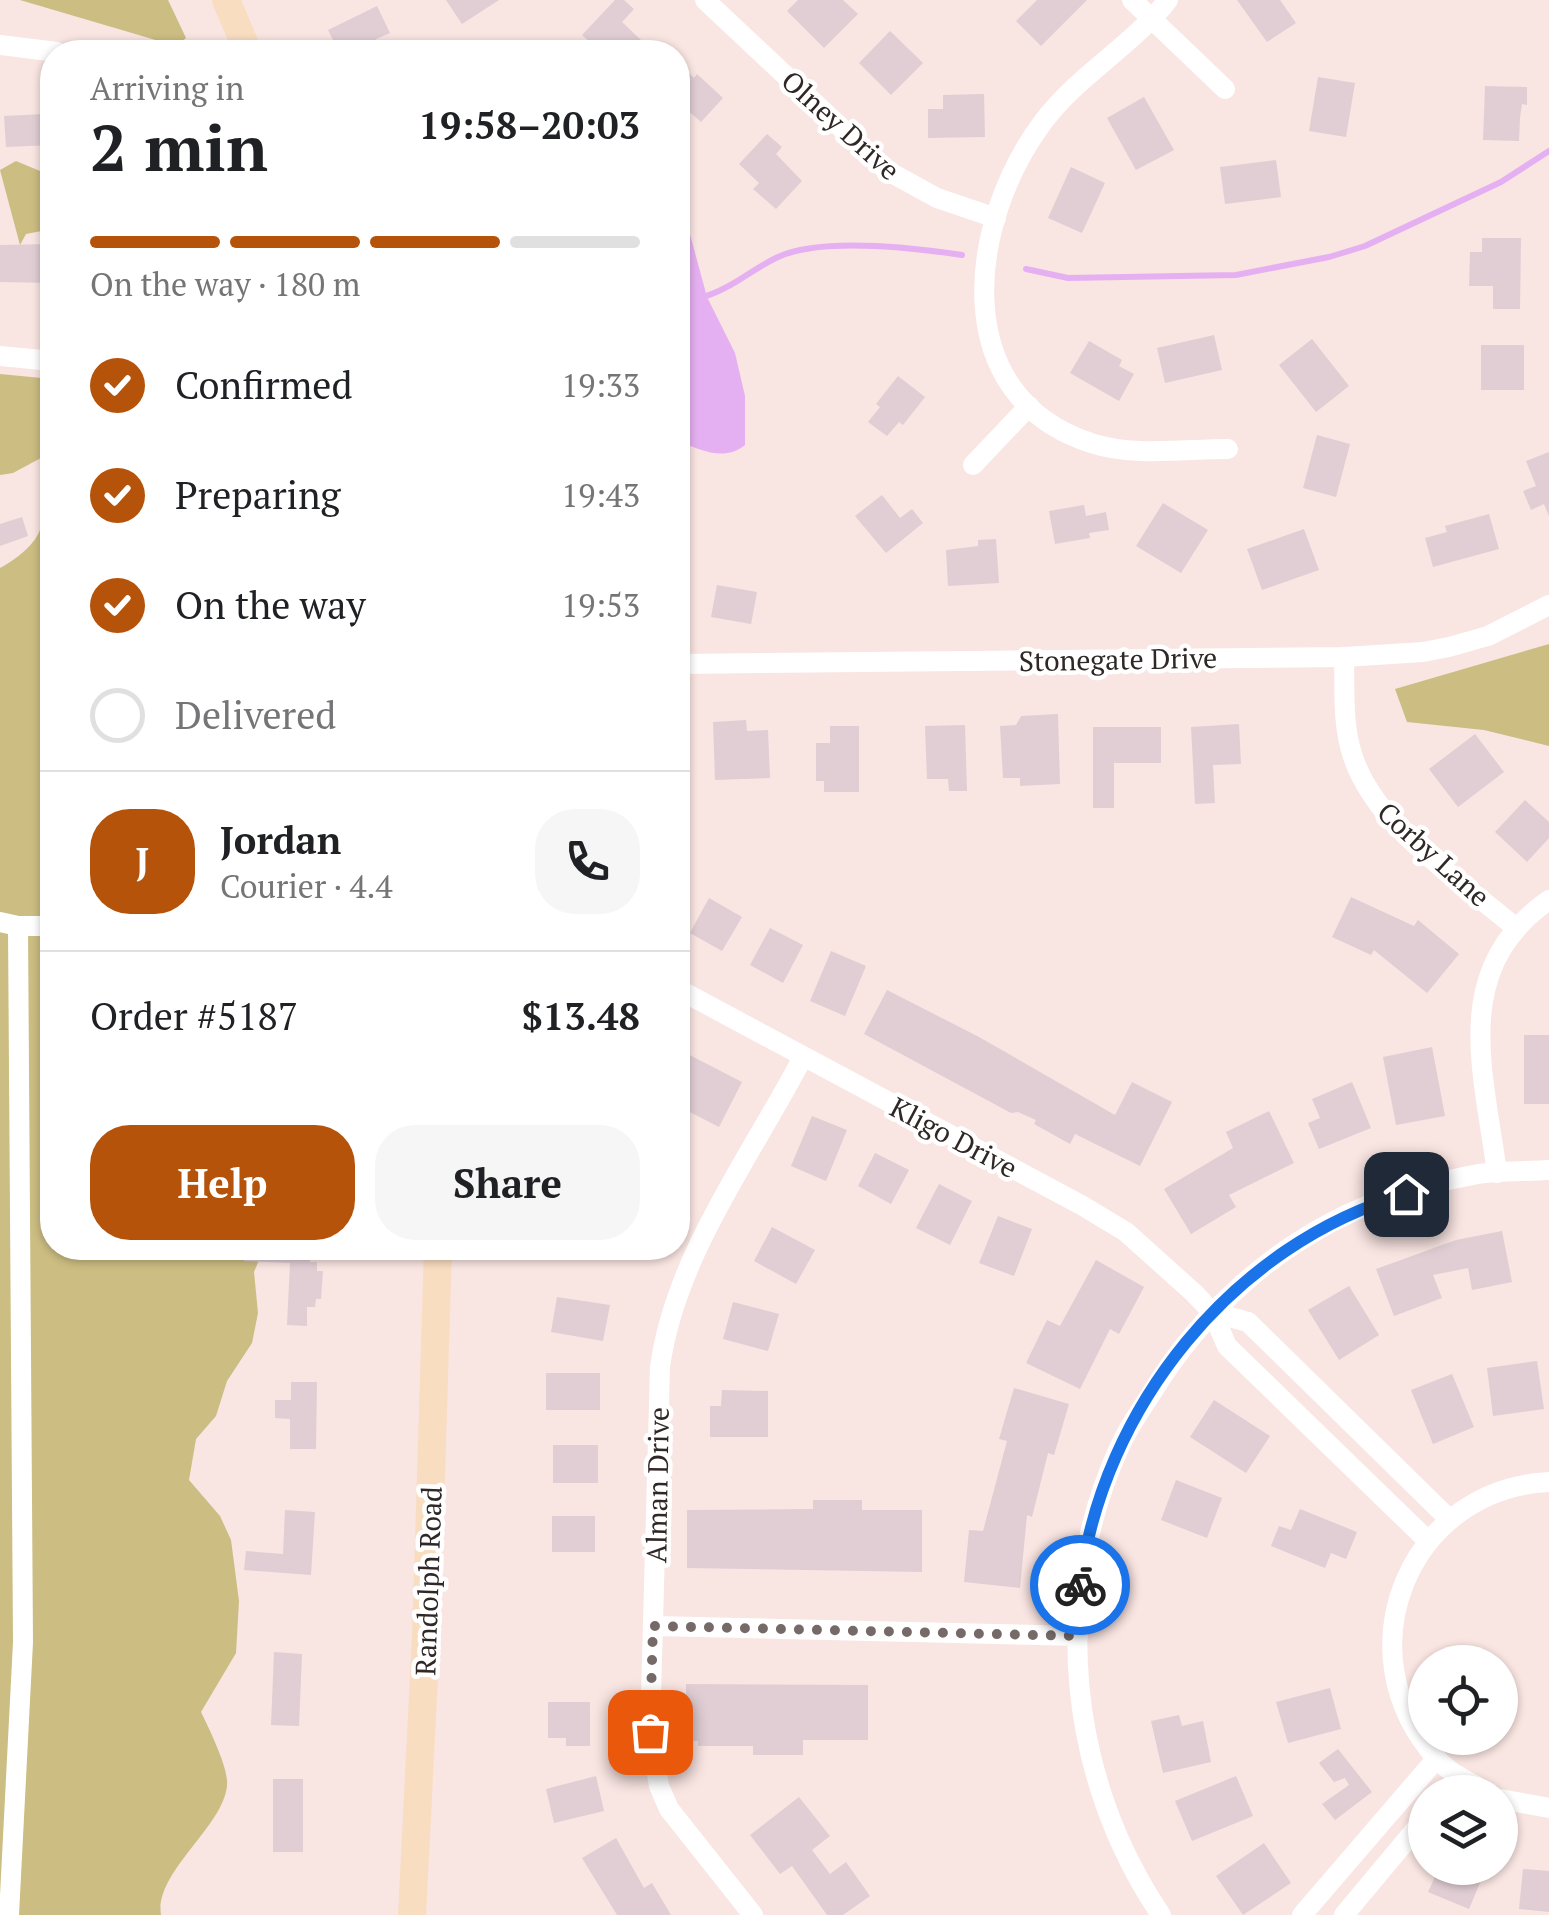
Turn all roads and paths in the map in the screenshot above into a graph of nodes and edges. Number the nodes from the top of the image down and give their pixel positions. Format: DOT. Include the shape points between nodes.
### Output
graph roads {
  1 [pos="705,0"];
  2 [pos="1132,0"];
  3 [pos="1168,0"];
  4 [pos="234,3"];
  5 [pos="1152,20"];
  6 [pos="245,40"];
  7 [pos="0,45"];
  8 [pos="40,50"];
  9 [pos="1226,89"];
  10 [pos="996,218"];
  11 [pos="0,356"];
  12 [pos="40,361"];
  13 [pos="1029,406"];
  14 [pos="1228,449"];
  15 [pos="973,465"];
  16 [pos="1549,605"];
  17 [pos="1344,657"];
  18 [pos="690,664"];
  19 [pos="1549,900"];
  20 [pos="9,924"];
  21 [pos="40,925"];
  22 [pos="1516,928"];
  23 [pos="690,996"];
  24 [pos="803,1057"];
  25 [pos="1549,1170"];
  26 [pos="1497,1173"];
  27 [pos="438,1260"];
  28 [pos="1212,1312"];
  29 [pos="1549,1482"];
  30 [pos="1449,1519"];
  31 [pos="1428,1541"];
  32 [pos="653,1626"];
  33 [pos="1078,1636"];
  34 [pos="1437,1758"];
  35 [pos="1446,1775"];
  36 [pos="1518,1802"];
  37 [pos="1549,1808"];
  38 [pos="1408,1838"];
  39 [pos="9,1915"];
  40 [pos="412,1915"];
  41 [pos="753,1915"];
  42 [pos="1161,1915"];
  43 [pos="1302,1915"];
  44 [pos="1344,1915"];
  1 -- 10 [label="street, Olney Drive" via="886,170"];
  2 -- 5 [label="street"];
  3 -- 5 [label="street"];
  4 -- 6 [label="street"];
  5 -- 9 [label="street"];
  5 -- 10 [label="street" via="1043,121"];
  7 -- 8 [label="street"];
  10 -- 13 [label="street" via="982,291 984,317 1001,368"];
  11 -- 12 [label="street"];
  13 -- 14 [label="street" via="1067,434 1120,450"];
  13 -- 15 [label="street"];
  16 -- 17 [label="street, Stonegate Drive" via="1449,647"];
  17 -- 18 [label="street, Stonegate Drive"];
  17 -- 22 [label="street, Corby Lane" via="1345,720 1369,794 1403,832"];
  19 -- 22 [label="street"];
  20 -- 21 [label="street"];
  20 -- 39 [label="street" via="23,1642"];
  22 -- 26 [label="street" via="1500,948 1479,1008"];
  23 -- 24 [label="street, Kligo Drive"];
  24 -- 28 [label="street, Kligo Drive" via="1126,1232"];
  24 -- 32 [label="street, Alman Drive" via="671,1308 660,1367"];
  25 -- 26 [label="street"];
  26 -- 28 [label="street" via="1371,1204 1260,1268"];
  27 -- 40 [label="street, Randolph Road"];
  28 -- 30 [label="street, Kligo Drive" via="1248,1322"];
  28 -- 31 [label="street, Kligo Drive" via="1227,1346"];
  28 -- 33 [label="street" via="1176,1353 1120,1444 1080,1581"];
  29 -- 30 [label="street" via="1483,1496"];
  30 -- 31 [label="street"];
  31 -- 34 [label="street" via="1410,1567 1394,1614 1392,1668 1407,1716"];
  32 -- 33 [label="street"];
  32 -- 41 [label="street, Alman Drive" via="650,1732 658,1786 683,1829"];
  33 -- 42 [label="street" via="1076,1675 1088,1756 1112,1827"];
  34 -- 35 [label="street"];
  34 -- 43 [label="street"];
  36 -- 37 [label="street"];
  38 -- 44 [label="street"];
}
